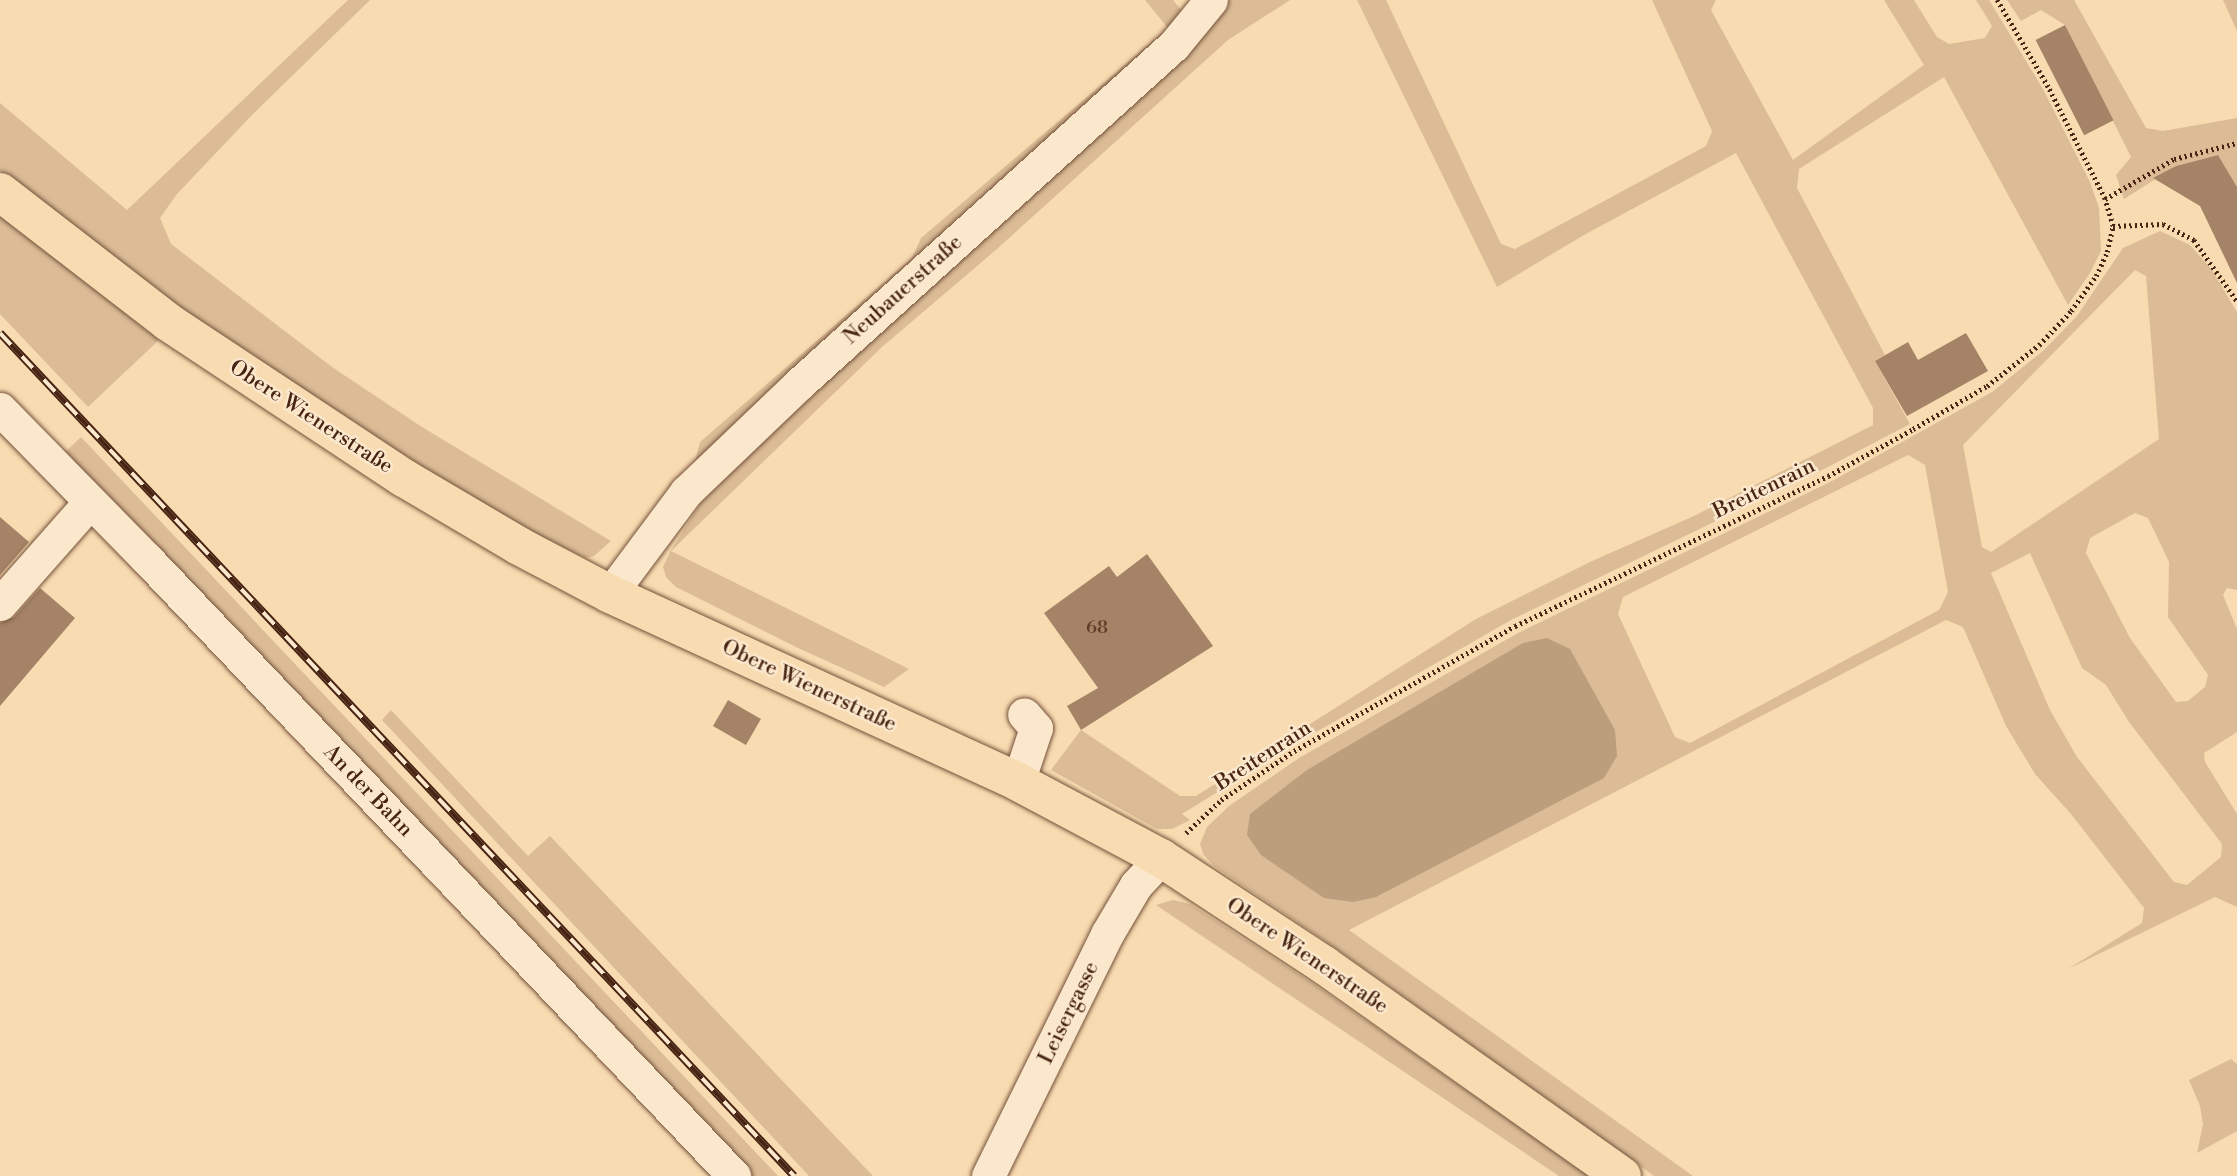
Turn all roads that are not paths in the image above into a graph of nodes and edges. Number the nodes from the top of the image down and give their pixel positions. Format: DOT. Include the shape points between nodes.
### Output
graph roads {
  1 [pos="1210,0"];
  2 [pos="0,192"];
  3 [pos="0,409"];
  4 [pos="89,503"];
  5 [pos="610,594"];
  6 [pos="0,604"];
  7 [pos="1024,714"];
  8 [pos="1018,782"];
  9 [pos="1161,858"];
  10 [pos="734,1176"];
  11 [pos="988,1176"];
  12 [pos="1622,1176"];
  1 -- 5 [label="street, Neubauerstraße" via="1174,46 800,383 687,492"];
  2 -- 5 [label="main road, Obere Wienerstraße" via="168,322 286,402 507,540"];
  3 -- 4 [label="street, An der Bahn"];
  4 -- 6 [label="street"];
  4 -- 10 [label="street, An der Bahn" via="157,568"];
  5 -- 8 [label="main road, Obere Wienerstraße"];
  7 -- 8 [label="street" via="1036,728"];
  8 -- 9 [label="main road, Obere Wienerstraße"];
  9 -- 11 [label="street, Leisergasse" via="1136,885 1107,934"];
  9 -- 12 [label="main road, Obere Wienerstraße" via="1324,965"];
}
